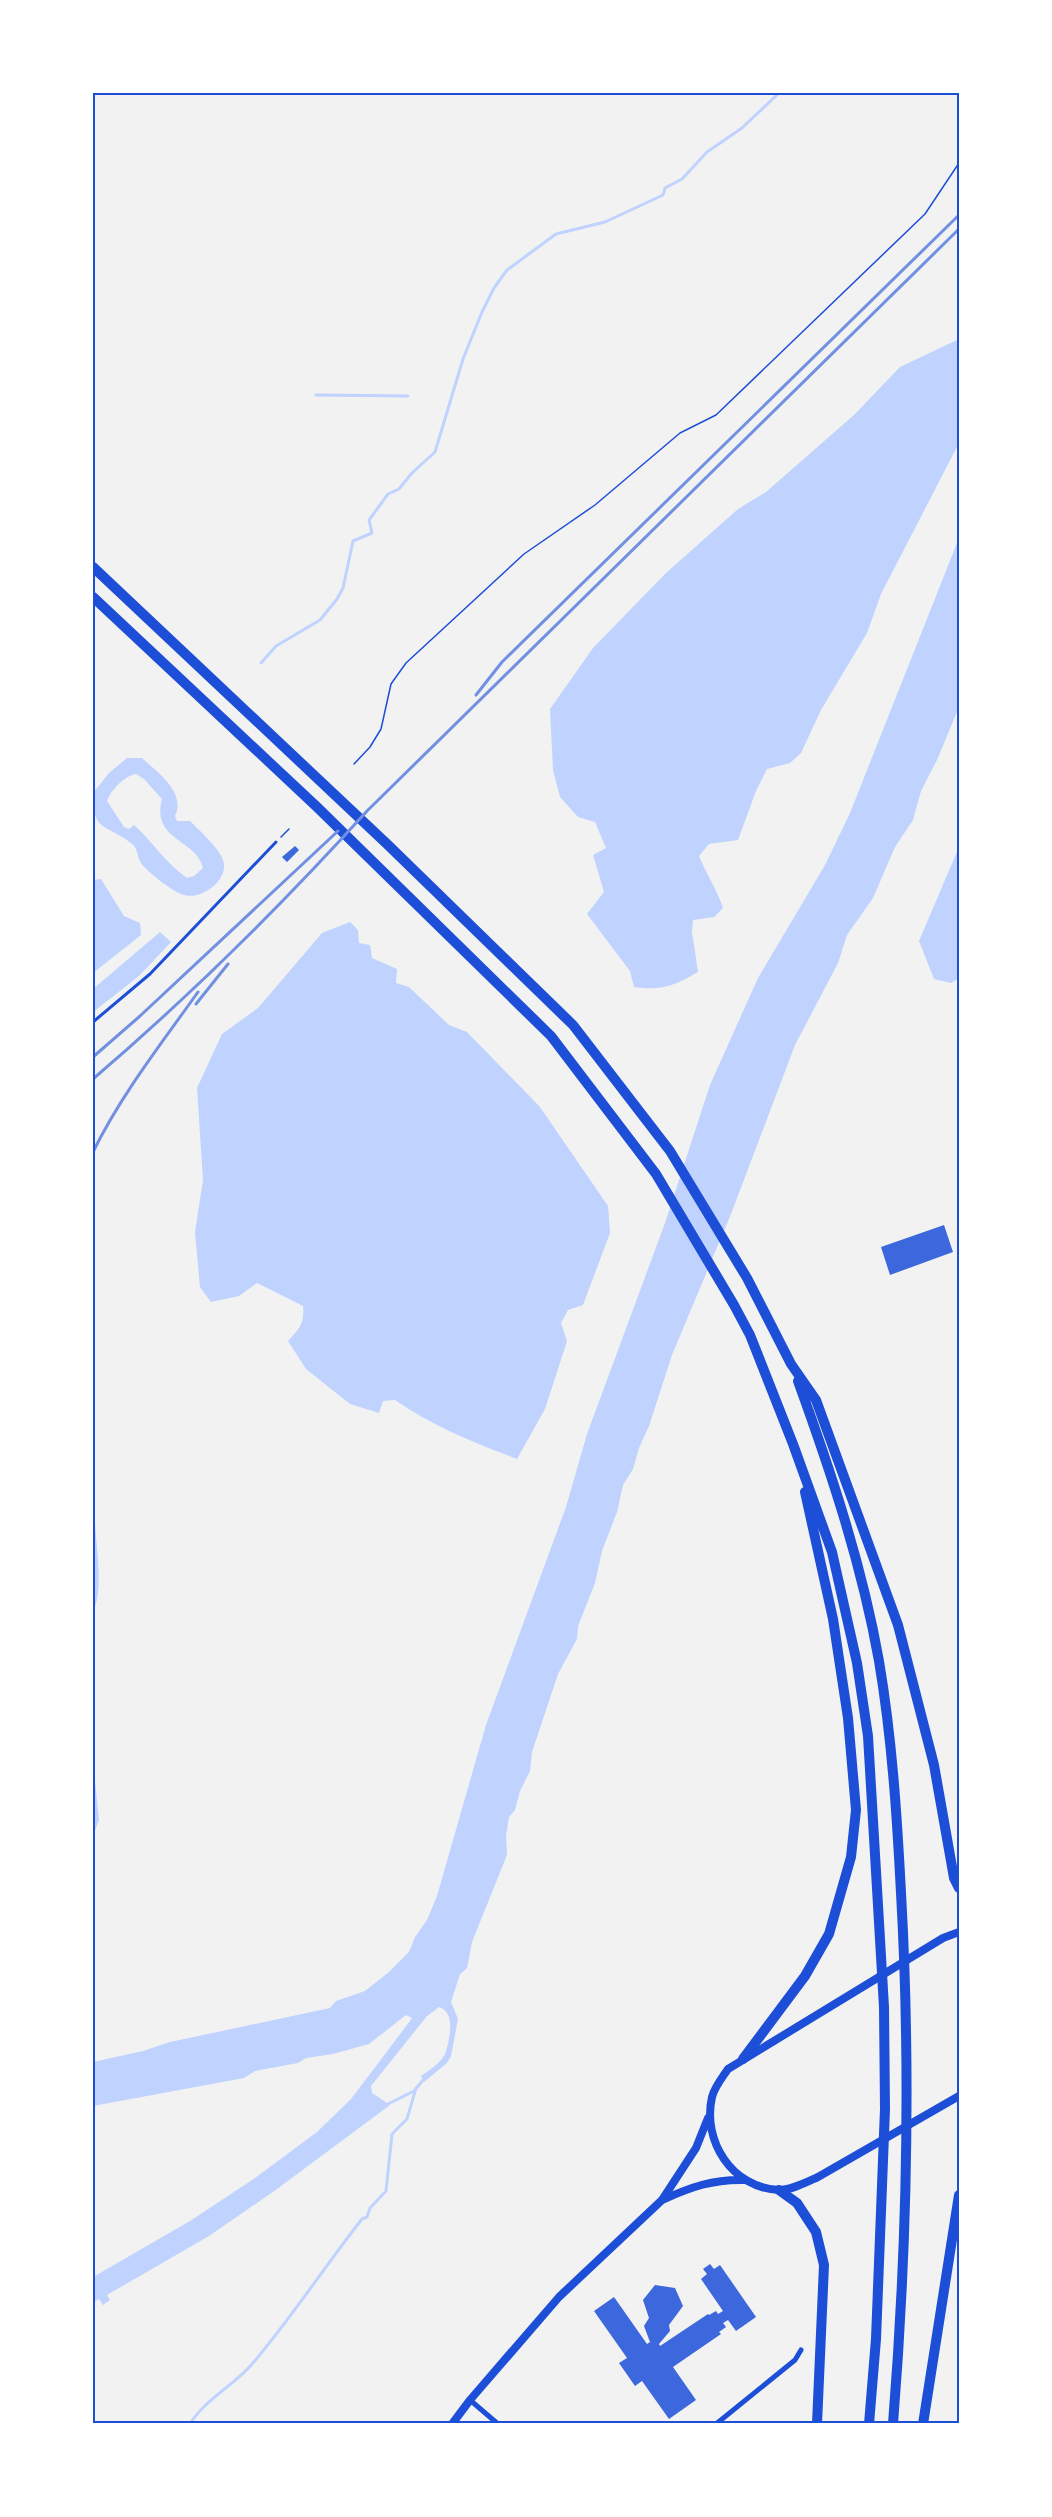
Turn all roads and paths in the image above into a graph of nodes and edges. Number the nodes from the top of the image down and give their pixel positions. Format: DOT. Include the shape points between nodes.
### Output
graph roads {
  1 [pos="959,163"];
  2 [pos="93,567"];
  3 [pos="93,597"];
  4 [pos="354,764"];
  5 [pos="289,829"];
  6 [pos="276,842"];
  7 [pos="93,1022"];
  8 [pos="791,1364"];
  9 [pos="793,1444"];
  10 [pos="959,1888"];
  11 [pos="959,1932"];
  12 [pos="743,2059"];
  13 [pos="959,2096"];
  14 [pos="711,2112"];
  15 [pos="745,2180"];
  16 [pos="779,2190"];
  17 [pos="959,2195"];
  18 [pos="662,2200"];
  19 [pos="801,2350"];
  20 [pos="470,2400"];
  21 [pos="452,2424"];
  22 [pos="498,2424"];
  23 [pos="716,2424"];
  24 [pos="817,2424"];
  25 [pos="869,2424"];
  26 [pos="893,2424"];
  27 [pos="923,2424"];
  1 -- 4 [label="path" via="925,214 716,415 680,433 595,506 524,554 406,663 391,684 381,729"];
  2 -- 8 [label="highway" via="573,1025 670,1151 747,1278"];
  3 -- 9 [label="highway" via="317,807 552,1036 656,1174 734,1305 750,1335"];
  5 -- 6 [label="path"];
  6 -- 7 [label="lane" via="150,974"];
  8 -- 10 [label="highway" via="816,1400 898,1625 925,1726"];
  8 -- 26 [label="highway" via="852,1546 879,1659 890,1735 907,1993 906,2169"];
  9 -- 12 [label="highway" via="833,1619 848,1718 856,1810 851,1857 829,1934 804,1976"];
  9 -- 25 [label="highway" via="832,1552 857,1663 867,1736 881,1943 885,2109"];
  11 -- 12 [label="main road"];
  12 -- 14 [label="main road" via="718,2082"];
  13 -- 16 [label="main road" via="818,2177"];
  14 -- 15 [label="main road" via="711,2127 723,2160"];
  14 -- 18 [label="main road" via="696,2148"];
  15 -- 16 [label="main road"];
  15 -- 18 [label="main road" via="721,2180 691,2187"];
  16 -- 24 [label="highway" via="797,2203 816,2232 824,2265"];
  17 -- 27 [label="highway"];
  18 -- 20 [label="main road" via="559,2297"];
  19 -- 23 [label="street" via="795,2360"];
  20 -- 21 [label="main road"];
  20 -- 22 [label="street"];
}
